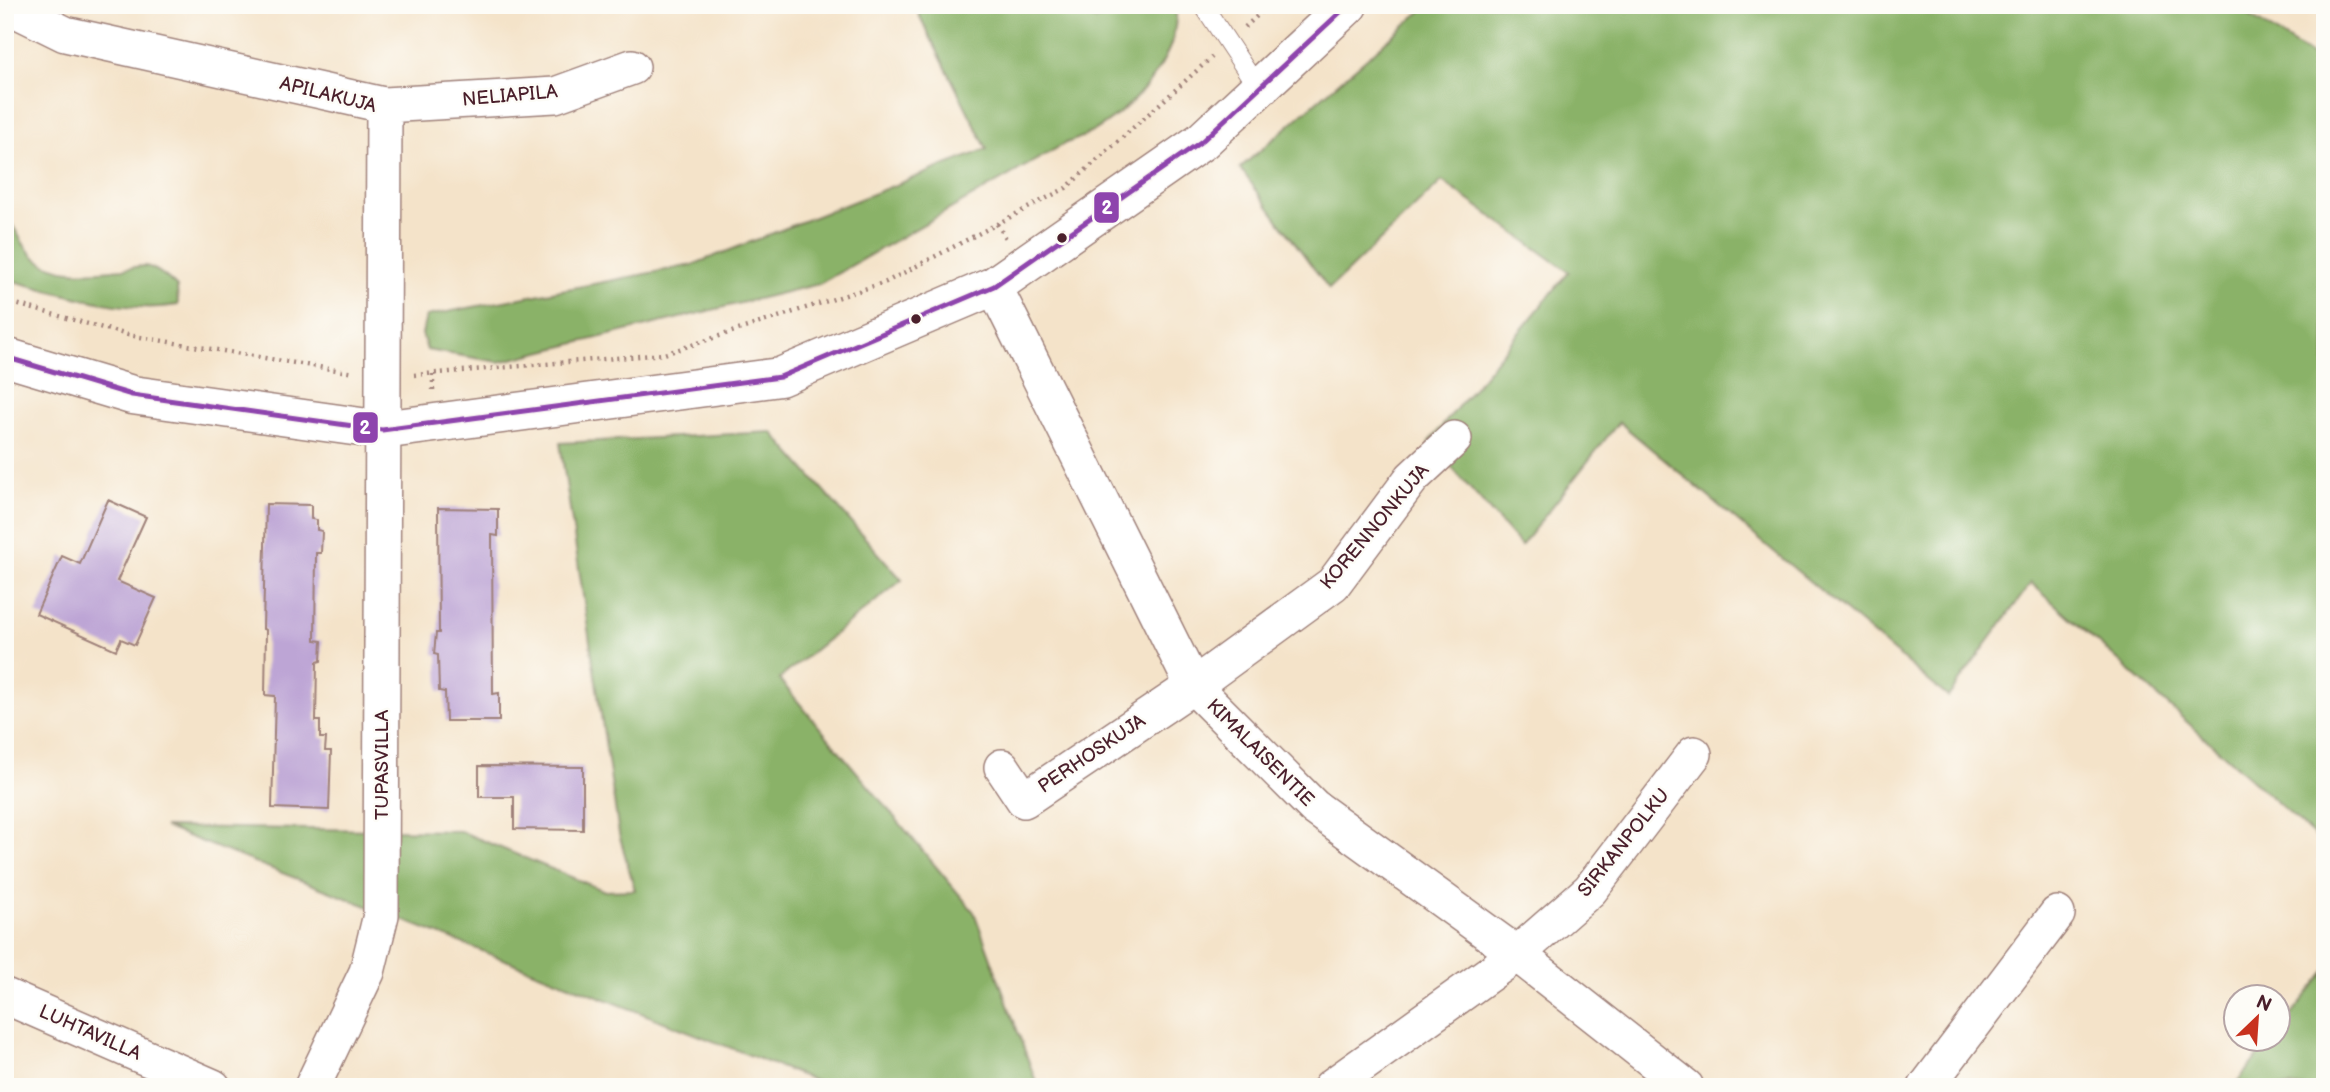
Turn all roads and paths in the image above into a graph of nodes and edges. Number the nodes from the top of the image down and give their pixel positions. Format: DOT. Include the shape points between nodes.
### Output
graph roads {
  1 [pos="6,5"];
  2 [pos="1203,5"];
  3 [pos="1269,5"];
  4 [pos="1348,5"];
  5 [pos="1228,43"];
  6 [pos="632,67"];
  7 [pos="1258,89"];
  8 [pos="384,106"];
  9 [pos="994,286"];
  10 [pos="5,301"];
  11 [pos="5,357"];
  12 [pos="383,378"];
  13 [pos="382,430"];
  14 [pos="1454,439"];
  15 [pos="1192,686"];
  16 [pos="1694,754"];
  17 [pos="1002,767"];
  18 [pos="2057,914"];
  19 [pos="1517,954"];
  20 [pos="5,996"];
  21 [pos="213,1087"];
  22 [pos="312,1087"];
  23 [pos="1331,1087"];
  24 [pos="1686,1087"];
  25 [pos="1926,1087"];
  1 -- 8 [label="street, APILAKUJA" via="65,34"];
  2 -- 5 [label="lane"];
  3 -- 5 [label="path"];
  4 -- 7 [label="street"];
  5 -- 7 [label="lane"];
  5 -- 12 [label="path" via="1066,188 886,282 664,354"];
  6 -- 8 [label="street, NELIAPILA" via="555,94"];
  7 -- 9 [label="street" via="1202,141"];
  8 -- 12 [label="street, APILAKUJA"];
  9 -- 13 [label="street" via="780,377"];
  9 -- 15 [label="street, KIMALAISENTIE"];
  10 -- 12 [label="path" via="128,335"];
  11 -- 13 [label="street" via="132,395"];
  12 -- 13 [label="street, APILAKUJA"];
  13 -- 22 [label="street, TUPASVILLA" via="381,915 367,972"];
  14 -- 15 [label="street, KORENNONKUJA" via="1412,478 1333,583"];
  15 -- 17 [label="street, PERHOSKUJA" via="1024,800"];
  15 -- 19 [label="street, KIMALAISENTIE" via="1314,807"];
  16 -- 19 [label="street, SIRKANPOLKU" via="1590,890"];
  18 -- 25 [label="street"];
  19 -- 23 [label="street, SIRKANPOLKU"];
  19 -- 24 [label="street, KIMALAISENTIE"];
  20 -- 21 [label="street, LUHTAVILLA"];
}
